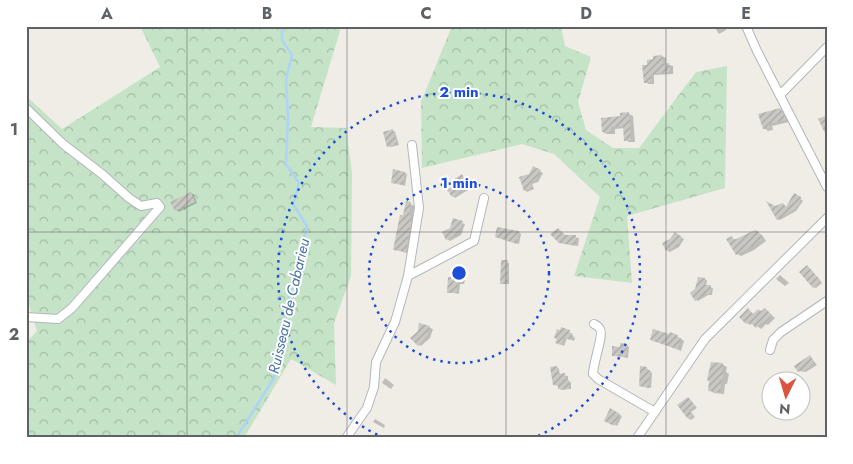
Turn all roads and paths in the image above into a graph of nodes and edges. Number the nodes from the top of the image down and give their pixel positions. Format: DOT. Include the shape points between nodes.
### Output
graph roads {
  1 [pos="746,26"];
  2 [pos="827,48"];
  3 [pos="780,95"];
  4 [pos="26,108"];
  5 [pos="412,145"];
  6 [pos="827,187"];
  7 [pos="484,198"];
  8 [pos="827,218"];
  9 [pos="408,276"];
  10 [pos="827,301"];
  11 [pos="26,317"];
  12 [pos="594,324"];
  13 [pos="770,350"];
  14 [pos="655,412"];
  15 [pos="346,438"];
  16 [pos="637,438"];
  1 -- 3 [label="street"];
  2 -- 3 [label="street"];
  3 -- 6 [label="street"];
  4 -- 11 [label="street" via="63,144 129,198 141,206 157,203 160,207 72,308 58,319"];
  5 -- 9 [label="street" via="419,208"];
  7 -- 9 [label="street" via="474,242"];
  8 -- 14 [label="street" via="705,339"];
  9 -- 15 [label="street" via="395,322 376,362 374,387 367,408"];
  10 -- 13 [label="street" via="781,332 773,340"];
  12 -- 14 [label="street" via="601,329 602,336 593,374"];
  14 -- 16 [label="street"];
}
